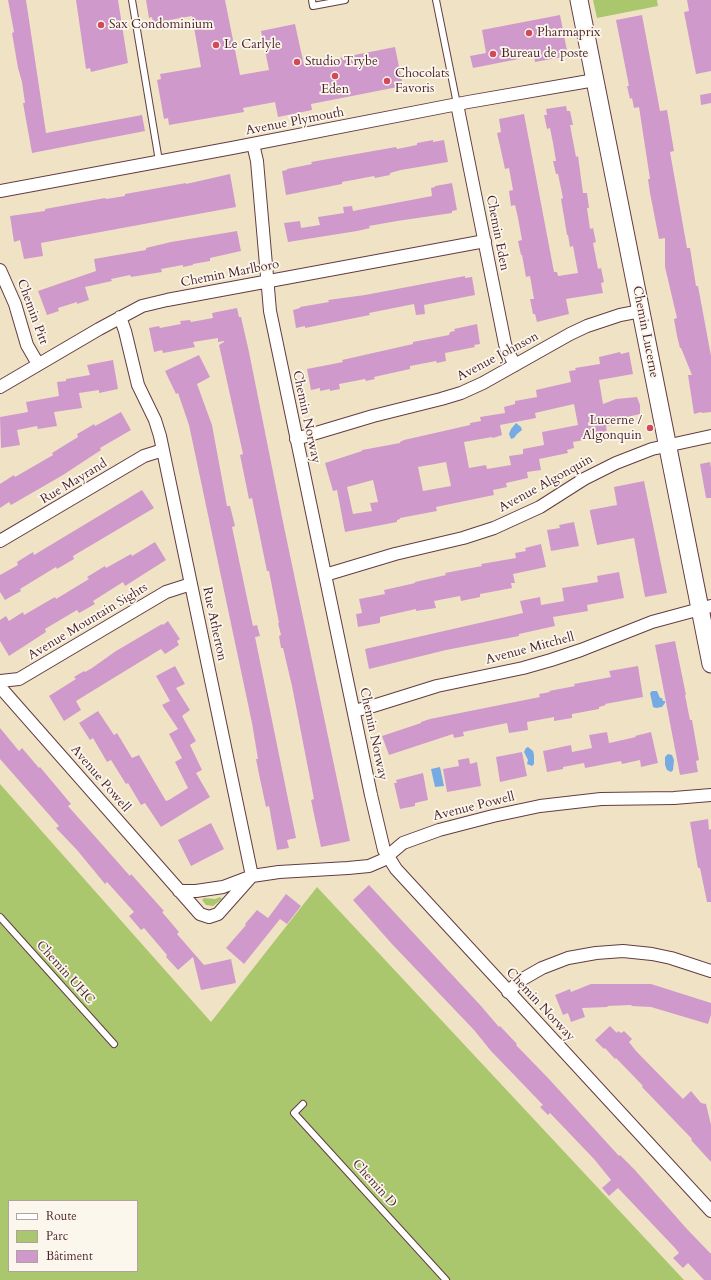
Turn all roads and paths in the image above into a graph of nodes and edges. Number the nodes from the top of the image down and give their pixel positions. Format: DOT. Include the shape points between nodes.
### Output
graph roads {
  1 [pos="132,0"];
  2 [pos="312,0"];
  3 [pos="346,0"];
  4 [pos="436,0"];
  5 [pos="579,0"];
  6 [pos="595,80"];
  7 [pos="457,104"];
  8 [pos="253,144"];
  9 [pos="159,161"];
  10 [pos="0,192"];
  11 [pos="485,241"];
  12 [pos="0,270"];
  13 [pos="267,282"];
  14 [pos="641,311"];
  15 [pos="120,317"];
  16 [pos="38,364"];
  17 [pos="515,365"];
  18 [pos="0,387"];
  19 [pos="711,436"];
  20 [pos="296,439"];
  21 [pos="668,445"];
  22 [pos="163,450"];
  23 [pos="0,541"];
  24 [pos="325,575"];
  25 [pos="191,584"];
  26 [pos="706,607"];
  27 [pos="711,664"];
  28 [pos="0,681"];
  29 [pos="0,687"];
  30 [pos="354,711"];
  31 [pos="711,795"];
  32 [pos="387,857"];
  33 [pos="252,876"];
  34 [pos="179,891"];
  35 [pos="0,917"];
  36 [pos="711,971"];
  37 [pos="508,992"];
  38 [pos="114,1044"];
  39 [pos="303,1104"];
  40 [pos="711,1211"];
  41 [pos="446,1280"];
  1 -- 9 [label="lane"];
  2 -- 3 [label="lane" via="313,6"];
  4 -- 7 [label="lane"];
  5 -- 6 [label="main road, Chemin Lucerne"];
  6 -- 7 [label="street, Avenue Plymouth"];
  6 -- 14 [label="main road, Chemin Lucerne"];
  7 -- 8 [label="street, Avenue Plymouth"];
  7 -- 11 [label="street, Chemin Eden"];
  8 -- 9 [label="street, Avenue Plymouth"];
  8 -- 13 [label="street, Chemin Norway" via="257,161"];
  9 -- 10 [label="street, Avenue Plymouth"];
  11 -- 13 [label="street, Chemin Marlboro"];
  11 -- 17 [label="street, Chemin Eden" via="505,344"];
  12 -- 16 [label="street, Chemin Pitt" via="15,304 27,345"];
  13 -- 15 [label="street, Chemin Marlboro" via="154,303"];
  13 -- 20 [label="street, Chemin Norway" via="270,311"];
  14 -- 17 [label="street, Avenue Johnson" via="587,326"];
  14 -- 21 [label="main road, Chemin Lucerne"];
  15 -- 16 [label="street, Chemin Marlboro"];
  15 -- 22 [label="street, Rue Atherton" via="136,381 155,420"];
  16 -- 18 [label="street, Chemin Marlboro"];
  17 -- 20 [label="street, Avenue Johnson" via="483,383 451,396"];
  19 -- 21 [label="street, Avenue Algonquin"];
  20 -- 24 [label="street, Chemin Norway"];
  21 -- 24 [label="street, Avenue Algonquin" via="616,462 540,507 504,524 463,538 415,548"];
  21 -- 26 [label="main road, Chemin Lucerne"];
  22 -- 23 [label="street, Rue Mayrand" via="144,456"];
  22 -- 25 [label="street, Rue Atherton"];
  24 -- 30 [label="street, Chemin Norway"];
  25 -- 28 [label="street, Avenue Mountain Sights" via="166,592 19,679"];
  25 -- 33 [label="street, Rue Atherton"];
  26 -- 27 [label="main road, Chemin Lucerne"];
  26 -- 30 [label="street, Avenue Mitchell" via="668,616 551,660 436,686"];
  29 -- 34 [label="street, Avenue Powell"];
  30 -- 32 [label="street, Chemin Norway" via="380,838"];
  31 -- 32 [label="street, Avenue Powell" via="601,799 525,809 435,831 404,843"];
  32 -- 33 [label="street, Avenue Powell" via="374,864 359,867"];
  32 -- 37 [label="street, Chemin Norway"];
  33 -- 34 [label="street, Avenue Powell" via="223,887"];
  33 -- 34 [label="street, Avenue Powell" via="221,912 212,916 200,914"];
  35 -- 38 [label="lane, Chemin UHC"];
  36 -- 37 [label="street" via="652,954 623,951 596,953 568,958 542,968 521,980"];
  37 -- 40 [label="street, Chemin Norway"];
  39 -- 41 [label="lane, Chemin D" via="294,1113"];
}
